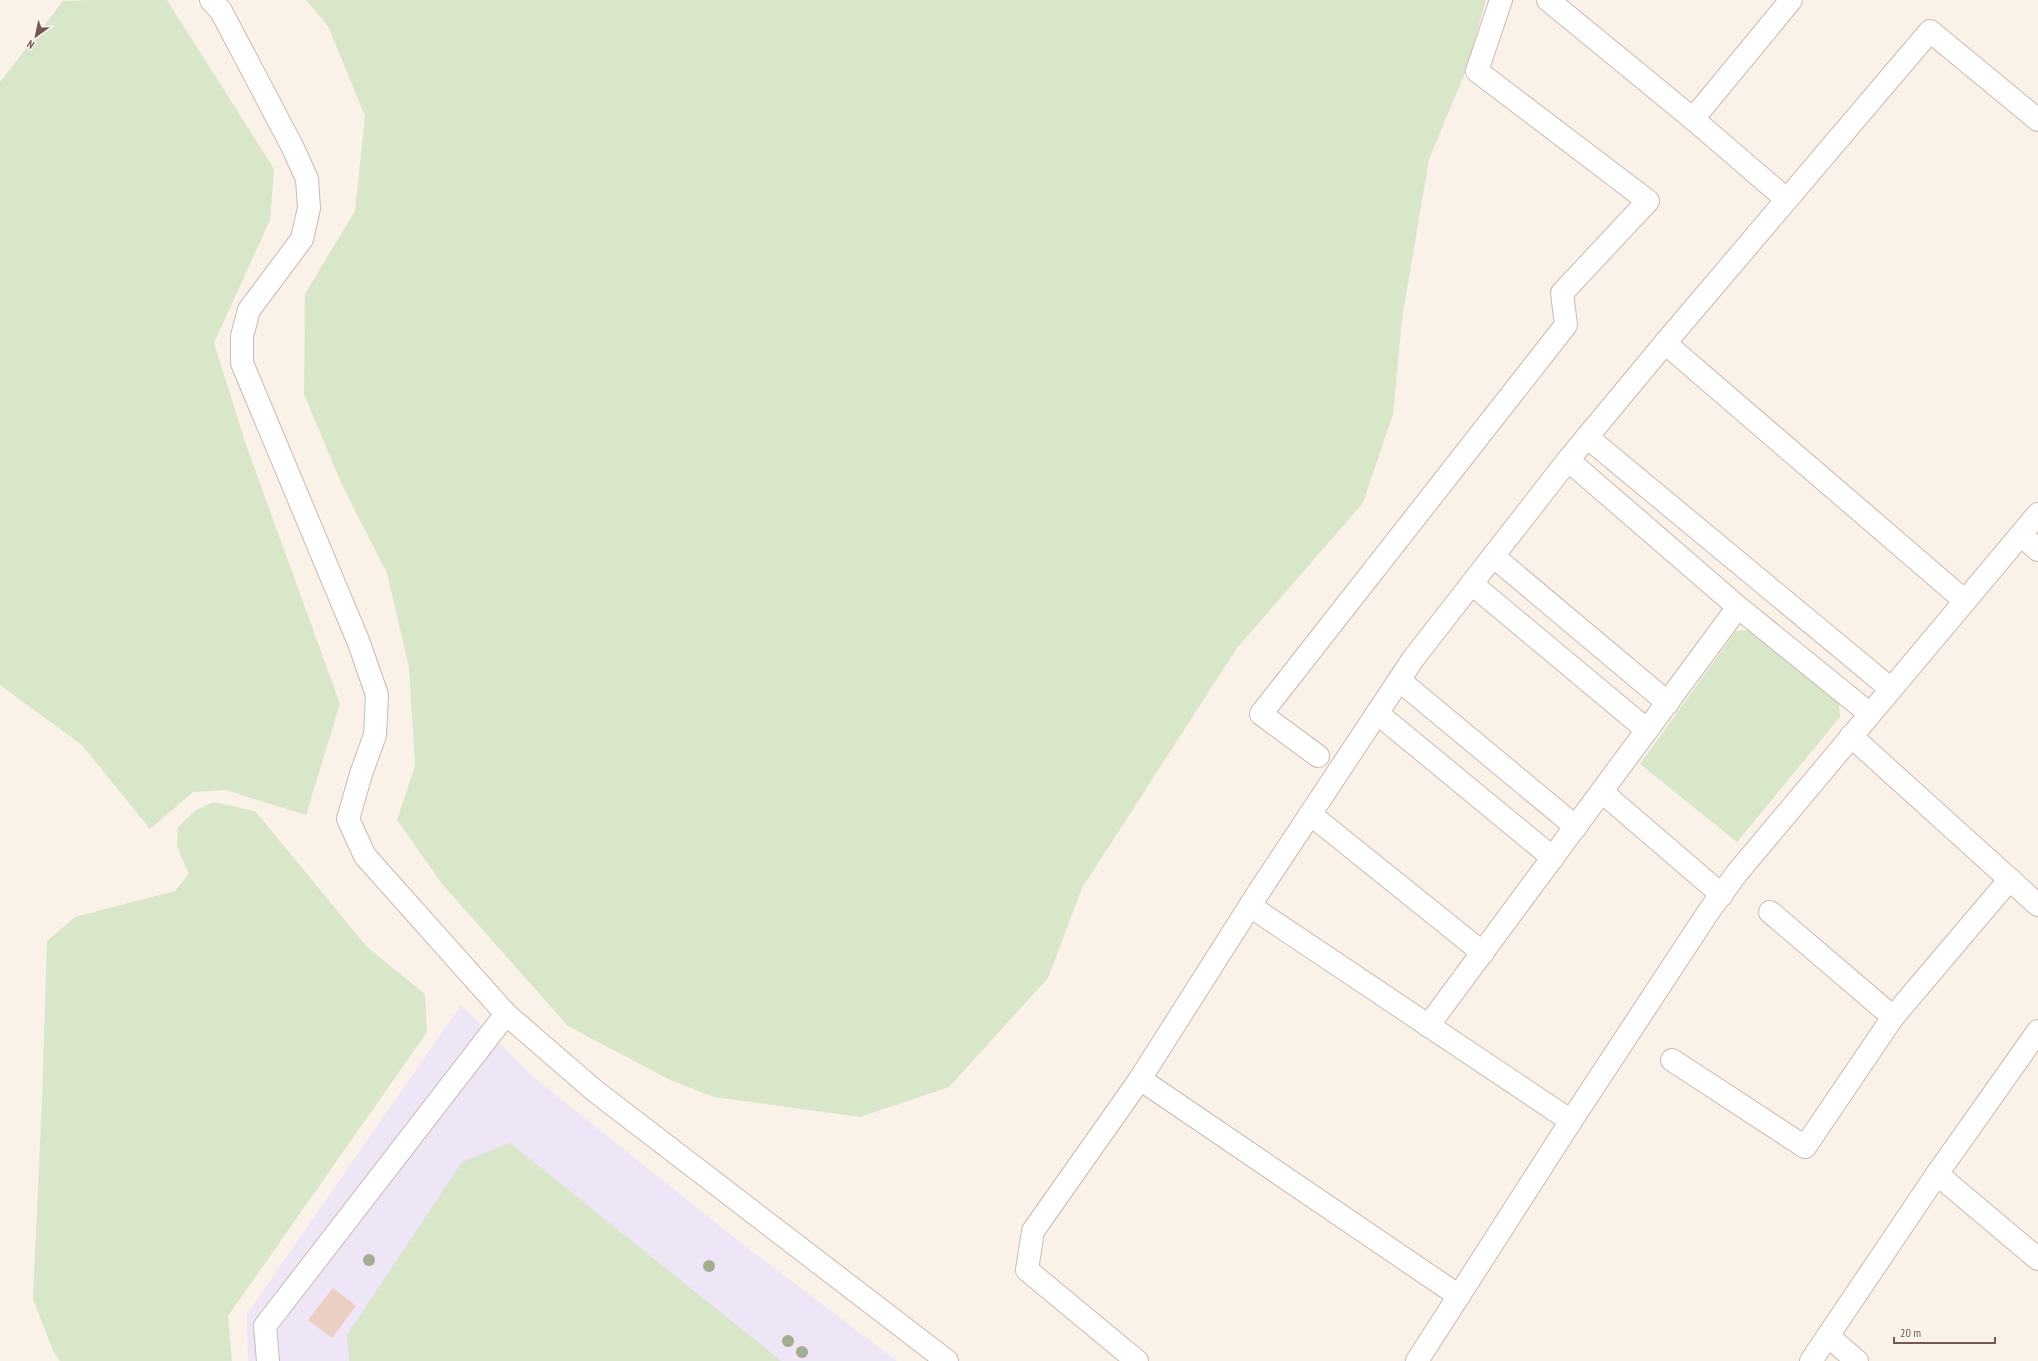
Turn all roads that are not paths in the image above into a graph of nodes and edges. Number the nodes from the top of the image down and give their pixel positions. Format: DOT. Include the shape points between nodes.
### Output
graph roads {
  1 [pos="211,0"];
  2 [pos="1501,0"];
  3 [pos="1548,0"];
  4 [pos="1791,0"];
  5 [pos="1693,119"];
  6 [pos="2038,120"];
  7 [pos="1786,199"];
  8 [pos="1664,343"];
  9 [pos="1587,437"];
  10 [pos="1568,460"];
  11 [pos="2038,514"];
  12 [pos="2021,535"];
  13 [pos="2038,550"];
  14 [pos="1493,556"];
  15 [pos="1472,584"];
  16 [pos="1965,601"];
  17 [pos="1738,607"];
  18 [pos="1399,680"];
  19 [pos="1891,690"];
  20 [pos="1668,702"];
  21 [pos="1377,713"];
  22 [pos="1870,714"];
  23 [pos="1647,730"];
  24 [pos="1851,736"];
  25 [pos="1318,756"];
  26 [pos="1602,792"];
  27 [pos="1310,814"];
  28 [pos="1576,827"];
  29 [pos="1553,858"];
  30 [pos="2010,879"];
  31 [pos="1722,895"];
  32 [pos="2038,905"];
  33 [pos="1250,906"];
  34 [pos="1770,912"];
  35 [pos="1483,952"];
  36 [pos="506,1014"];
  37 [pos="1893,1017"];
  38 [pos="1428,1026"];
  39 [pos="2038,1031"];
  40 [pos="1672,1060"];
  41 [pos="1140,1079"];
  42 [pos="1571,1121"];
  43 [pos="1938,1174"];
  44 [pos="2038,1259"];
  45 [pos="1459,1296"];
  46 [pos="1828,1336"];
  47 [pos="268,1361"];
  48 [pos="947,1361"];
  49 [pos="1137,1361"];
  50 [pos="1417,1361"];
  51 [pos="1811,1361"];
  52 [pos="1857,1361"];
  1 -- 36 [label="street" via="225,18 307,179 309,208 302,239 249,310 242,336 242,363 356,635 378,695 376,735 348,819 365,856"];
  2 -- 25 [label="street" via="1478,71 1648,201 1562,293 1566,325 1261,714"];
  3 -- 5 [label="street"];
  4 -- 5 [label="street"];
  5 -- 7 [label="street"];
  6 -- 7 [label="street" via="1930,31"];
  7 -- 8 [label="street"];
  8 -- 9 [label="street"];
  8 -- 16 [label="street"];
  9 -- 10 [label="street"];
  9 -- 19 [label="street"];
  10 -- 14 [label="street"];
  10 -- 17 [label="street"];
  11 -- 12 [label="street"];
  12 -- 13 [label="street"];
  12 -- 16 [label="street"];
  14 -- 15 [label="street"];
  14 -- 20 [label="street"];
  15 -- 18 [label="street"];
  15 -- 23 [label="street"];
  16 -- 19 [label="street"];
  17 -- 20 [label="street"];
  17 -- 22 [label="street"];
  18 -- 21 [label="street"];
  18 -- 28 [label="street"];
  19 -- 22 [label="street"];
  20 -- 23 [label="street"];
  21 -- 27 [label="street"];
  21 -- 29 [label="street"];
  22 -- 24 [label="street"];
  23 -- 26 [label="street"];
  24 -- 30 [label="street"];
  24 -- 31 [label="street" via="1737,873"];
  26 -- 28 [label="street"];
  26 -- 31 [label="street"];
  27 -- 33 [label="street"];
  27 -- 35 [label="street"];
  28 -- 29 [label="street"];
  29 -- 35 [label="street"];
  30 -- 32 [label="street"];
  30 -- 37 [label="street"];
  31 -- 42 [label="street"];
  33 -- 38 [label="street"];
  33 -- 41 [label="street"];
  34 -- 37 [label="street"];
  35 -- 38 [label="street"];
  36 -- 47 [label="street" via="265,1326"];
  36 -- 48 [label="street" via="595,1091"];
  37 -- 40 [label="street" via="1805,1147"];
  38 -- 42 [label="street"];
  39 -- 43 [label="street"];
  41 -- 45 [label="street"];
  41 -- 49 [label="street" via="1033,1231 1027,1270"];
  42 -- 45 [label="street"];
  43 -- 44 [label="street"];
  43 -- 46 [label="street"];
  45 -- 50 [label="street"];
  46 -- 51 [label="street"];
  46 -- 52 [label="street"];
}
